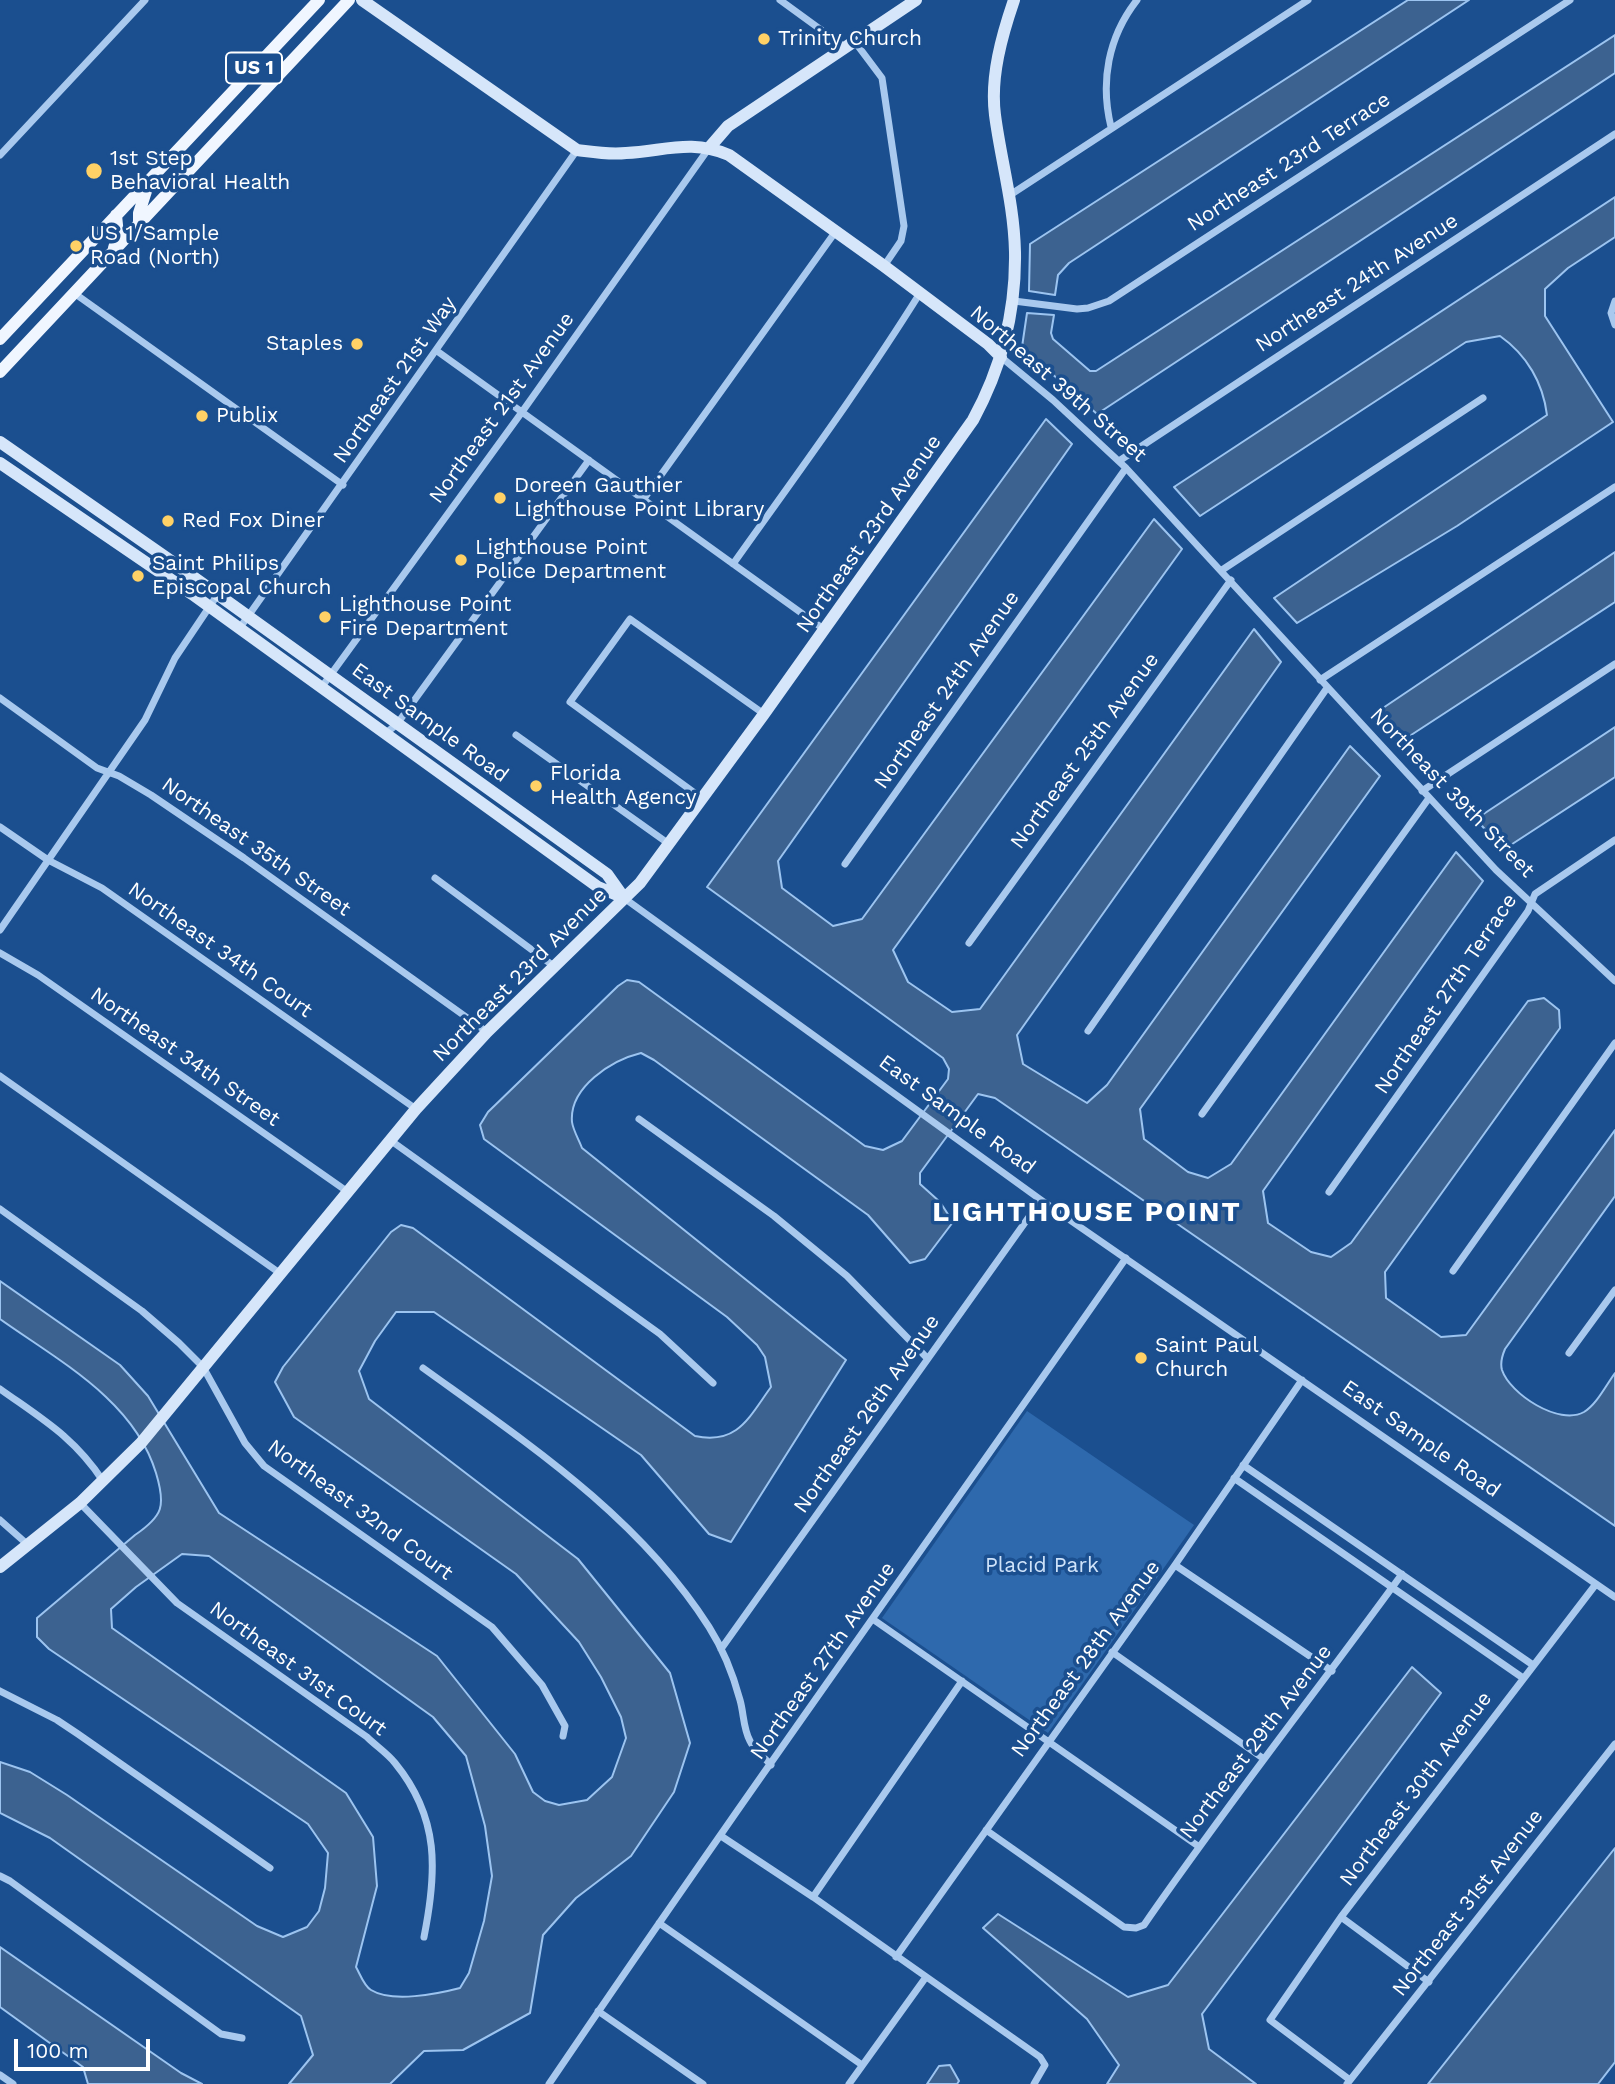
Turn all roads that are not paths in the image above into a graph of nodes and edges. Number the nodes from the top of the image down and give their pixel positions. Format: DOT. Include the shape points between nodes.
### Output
graph roads {
  1 [pos="145,0"];
  2 [pos="319,0"];
  3 [pos="349,0"];
  4 [pos="362,0"];
  5 [pos="780,0"];
  6 [pos="916,0"];
  7 [pos="1014,0"];
  8 [pos="1137,0"];
  9 [pos="1308,0"];
  10 [pos="1570,0"];
  11 [pos="850,45"];
  12 [pos="1111,127"];
  13 [pos="1615,134"];
  14 [pos="709,148"];
  15 [pos="577,150"];
  16 [pos="0,155"];
  17 [pos="151,178"];
  18 [pos="1010,195"];
  19 [pos="116,215"];
  20 [pos="139,223"];
  21 [pos="836,231"];
  22 [pos="113,252"];
  23 [pos="884,266"];
  24 [pos="74,293"];
  25 [pos="920,293"];
  26 [pos="1020,302"];
  27 [pos="1613,304"];
  28 [pos="1615,325"];
  29 [pos="0,339"];
  30 [pos="437,351"];
  31 [pos="1001,357"];
  32 [pos="0,372"];
  33 [pos="1483,398"];
  34 [pos="522,412"];
  35 [pos="0,442"];
  36 [pos="589,460"];
  37 [pos="1119,461"];
  38 [pos="0,463"];
  39 [pos="1126,468"];
  40 [pos="343,485"];
  41 [pos="1615,487"];
  42 [pos="643,500"];
  43 [pos="171,561"];
  44 [pos="733,564"];
  45 [pos="153,566"];
  46 [pos="1222,570"];
  47 [pos="1231,580"];
  48 [pos="218,594"];
  49 [pos="209,607"];
  50 [pos="248,616"];
  51 [pos="239,629"];
  52 [pos="825,630"];
  53 [pos="1615,664"];
  54 [pos="330,675"];
  55 [pos="1320,680"];
  56 [pos="321,688"];
  57 [pos="1327,688"];
  58 [pos="0,698"];
  59 [pos="764,714"];
  60 [pos="397,724"];
  61 [pos="386,734"];
  62 [pos="516,735"];
  63 [pos="108,773"];
  64 [pos="1422,791"];
  65 [pos="1429,798"];
  66 [pos="703,799"];
  67 [pos="0,827"];
  68 [pos="552,835"];
  69 [pos="1615,840"];
  70 [pos="669,844"];
  71 [pos="543,848"];
  72 [pos="48,860"];
  73 [pos="845,864"];
  74 [pos="435,878"];
  75 [pos="624,898"];
  76 [pos="1530,902"];
  77 [pos="0,930"];
  78 [pos="969,943"];
  79 [pos="0,953"];
  80 [pos="555,967"];
  81 [pos="1615,981"];
  82 [pos="487,1031"];
  83 [pos="1088,1031"];
  84 [pos="1615,1043"];
  85 [pos="0,1076"];
  86 [pos="416,1109"];
  87 [pos="1202,1114"];
  88 [pos="639,1119"];
  89 [pos="390,1140"];
  90 [pos="348,1192"];
  91 [pos="1329,1192"];
  92 [pos="1041,1200"];
  93 [pos="0,1209"];
  94 [pos="1126,1258"];
  95 [pos="1452,1271"];
  96 [pos="281,1274"];
  97 [pos="1615,1290"];
  98 [pos="1569,1353"];
  99 [pos="927,1359"];
  100 [pos="203,1367"];
  101 [pos="423,1367"];
  102 [pos="1302,1380"];
  103 [pos="713,1383"];
  104 [pos="0,1389"];
  105 [pos="1244,1465"];
  106 [pos="1234,1478"];
  107 [pos="103,1482"];
  108 [pos="80,1503"];
  109 [pos="0,1520"];
  110 [pos="27,1544"];
  111 [pos="1175,1565"];
  112 [pos="0,1567"];
  113 [pos="1402,1574"];
  114 [pos="1596,1584"];
  115 [pos="1392,1587"];
  116 [pos="1615,1597"];
  117 [pos="874,1619"];
  118 [pos="721,1648"];
  119 [pos="1112,1652"];
  120 [pos="1533,1665"];
  121 [pos="1332,1671"];
  122 [pos="1523,1678"];
  123 [pos="962,1681"];
  124 [pos="0,1691"];
  125 [pos="563,1736"];
  126 [pos="1048,1741"];
  127 [pos="1615,1744"];
  128 [pos="1264,1759"];
  129 [pos="771,1765"];
  130 [pos="986,1830"];
  131 [pos="721,1836"];
  132 [pos="1198,1846"];
  133 [pos="270,1868"];
  134 [pos="0,1876"];
  135 [pos="813,1897"];
  136 [pos="1341,1917"];
  137 [pos="659,1923"];
  138 [pos="424,1937"];
  139 [pos="896,1956"];
  140 [pos="926,1977"];
  141 [pos="1430,1982"];
  142 [pos="598,2011"];
  143 [pos="242,2038"];
  144 [pos="862,2065"];
  145 [pos="0,2075"];
  146 [pos="1348,2082"];
  147 [pos="13,2084"];
  148 [pos="549,2084"];
  149 [pos="703,2084"];
  150 [pos="849,2084"];
  151 [pos="1034,2084"];
  1 -- 16 [label="street"];
  2 -- 17 [label="main road, US 1"];
  3 -- 20 [label="main road, US 1"];
  4 -- 15 [label="street, Northeast 39th Street"];
  5 -- 11 [label="street"];
  6 -- 11 [label="street"];
  7 -- 18 [label="street, Northeast 23rd Avenue" via="995,81 995,114"];
  8 -- 12 [label="street" via="1119,27 1107,71"];
  9 -- 12 [label="street"];
  10 -- 26 [label="street, Northeast 23rd Terrace" via="1109,302 1088,308"];
  11 -- 14 [label="street" via="728,126"];
  11 -- 23 [label="street" via="882,78 904,226 901,242"];
  12 -- 18 [label="street"];
  13 -- 37 [label="street, Northeast 24th Avenue"];
  14 -- 15 [label="street, Northeast 39th Street" via="682,146 614,154"];
  14 -- 21 [label="street, Northeast 39th Street" via="748,167"];
  14 -- 34 [label="street, Northeast 21st Avenue"];
  15 -- 30 [label="street, Northeast 21st Way"];
  17 -- 19 [label="main road, US 1"];
  17 -- 20 [label="main road" via="138,213"];
  18 -- 26 [label="street, Northeast 23rd Avenue"];
  19 -- 22 [label="main road" via="118,235"];
  19 -- 29 [label="main road, US 1"];
  20 -- 22 [label="main road, US 1"];
  21 -- 23 [label="street, Northeast 39th Street"];
  21 -- 42 [label="street"];
  22 -- 24 [label="main road, US 1"];
  23 -- 25 [label="street, Northeast 39th Street"];
  24 -- 32 [label="main road, US 1"];
  24 -- 40 [label="street"];
  25 -- 31 [label="street, Northeast 39th Street"];
  25 -- 44 [label="street"];
  26 -- 31 [label="street, Northeast 23rd Avenue"];
  27 -- 28 [label="street"];
  30 -- 34 [label="street"];
  30 -- 40 [label="street, Northeast 21st Way"];
  31 -- 37 [label="street, Northeast 39th Street"];
  31 -- 52 [label="street, Northeast 23rd Avenue" via="974,420"];
  33 -- 46 [label="street"];
  34 -- 36 [label="street"];
  34 -- 54 [label="street, Northeast 21st Avenue"];
  35 -- 43 [label="street, East Sample Road"];
  36 -- 42 [label="street"];
  36 -- 60 [label="street"];
  37 -- 39 [label="street, Northeast 39th Street"];
  38 -- 45 [label="street, East Sample Road"];
  39 -- 46 [label="street, Northeast 39th Street"];
  39 -- 73 [label="street, Northeast 24th Avenue"];
  40 -- 50 [label="street, Northeast 21st Way"];
  41 -- 55 [label="street"];
  42 -- 44 [label="street"];
  43 -- 45 [label="street"];
  43 -- 48 [label="street, East Sample Road"];
  44 -- 52 [label="street"];
  45 -- 49 [label="street, East Sample Road"];
  46 -- 47 [label="street, Northeast 39th Street"];
  47 -- 55 [label="street, Northeast 39th Street"];
  47 -- 78 [label="street, Northeast 25th Avenue"];
  48 -- 49 [label="street"];
  48 -- 50 [label="street, East Sample Road"];
  49 -- 51 [label="street, East Sample Road"];
  49 -- 63 [label="street" via="175,658 148,714"];
  50 -- 51 [label="street, Northeast 21st Way"];
  50 -- 54 [label="street, East Sample Road"];
  51 -- 56 [label="street, East Sample Road"];
  52 -- 59 [label="street, Northeast 23rd Avenue"];
  53 -- 64 [label="street"];
  54 -- 56 [label="street, Northeast 21st Avenue"];
  54 -- 60 [label="street, East Sample Road"];
  55 -- 57 [label="street, Northeast 39th Street"];
  56 -- 61 [label="street, East Sample Road"];
  57 -- 64 [label="street, Northeast 39th Street"];
  57 -- 83 [label="street"];
  58 -- 63 [label="street, Northeast 35th Street"];
  59 -- 66 [label="street, Northeast 23rd Avenue"];
  59 -- 66 [label="street" via="630,619 570,702"];
  60 -- 61 [label="street"];
  60 -- 68 [label="street, East Sample Road"];
  61 -- 71 [label="street, East Sample Road"];
  62 -- 70 [label="street"];
  63 -- 72 [label="street"];
  63 -- 82 [label="street, Northeast 35th Street" via="151,795 244,858"];
  64 -- 65 [label="street, Northeast 39th Street"];
  65 -- 76 [label="street, Northeast 39th Street"];
  65 -- 87 [label="street"];
  66 -- 70 [label="street, Northeast 23rd Avenue"];
  67 -- 72 [label="street, Northeast 34th Court"];
  68 -- 71 [label="street"];
  68 -- 75 [label="street, East Sample Road" via="607,874"];
  69 -- 76 [label="street, Northeast 27th Terrace" via="1535,894"];
  70 -- 75 [label="street, Northeast 23rd Avenue"];
  71 -- 75 [label="street, East Sample Road" via="597,887"];
  72 -- 77 [label="street"];
  72 -- 86 [label="street, Northeast 34th Court" via="102,888"];
  74 -- 80 [label="street"];
  75 -- 80 [label="street, Northeast 23rd Avenue"];
  75 -- 92 [label="street, East Sample Road"];
  76 -- 81 [label="street, Northeast 39th Street"];
  76 -- 91 [label="street, Northeast 27th Terrace"];
  79 -- 90 [label="street, Northeast 34th Street"];
  80 -- 82 [label="street, Northeast 23rd Avenue"];
  82 -- 86 [label="street, Northeast 23rd Avenue"];
  84 -- 95 [label="street"];
  85 -- 96 [label="street"];
  86 -- 89 [label="street, Northeast 23rd Avenue"];
  88 -- 99 [label="street" via="774,1216 847,1276"];
  89 -- 90 [label="street, Northeast 23rd Avenue"];
  89 -- 103 [label="street" via="660,1334"];
  90 -- 96 [label="street, Northeast 23rd Avenue"];
  92 -- 94 [label="street, East Sample Road"];
  92 -- 99 [label="street, Northeast 26th Avenue"];
  93 -- 100 [label="street, Northeast 32nd Court" via="142,1311"];
  94 -- 102 [label="street, East Sample Road"];
  94 -- 117 [label="street, Northeast 27th Avenue"];
  96 -- 100 [label="street, Northeast 23rd Avenue"];
  97 -- 98 [label="street"];
  99 -- 118 [label="street, Northeast 26th Avenue"];
  100 -- 107 [label="street, Northeast 23rd Avenue"];
  100 -- 125 [label="street, Northeast 32nd Court" via="245,1443 264,1466 492,1628 542,1685 565,1726"];
  101 -- 118 [label="street" via="562,1469 626,1526 677,1582"];
  102 -- 105 [label="street, Northeast 28th Avenue"];
  102 -- 114 [label="street, East Sample Road"];
  104 -- 107 [label="street" via="67,1437"];
  105 -- 106 [label="street, Northeast 28th Avenue"];
  105 -- 113 [label="street"];
  106 -- 111 [label="street, Northeast 28th Avenue"];
  106 -- 115 [label="street"];
  107 -- 108 [label="street, Northeast 23rd Avenue"];
  108 -- 110 [label="street, Northeast 23rd Avenue"];
  108 -- 138 [label="street, Northeast 31st Court" via="153,1580 202,1622 367,1737 394,1762 424,1815 431,1842 433,1885"];
  109 -- 110 [label="street"];
  110 -- 112 [label="street, Northeast 23rd Avenue"];
  111 -- 119 [label="street, Northeast 28th Avenue"];
  111 -- 121 [label="street"];
  113 -- 115 [label="street, Northeast 29th Avenue"];
  113 -- 120 [label="street"];
  114 -- 116 [label="street, East Sample Road"];
  114 -- 120 [label="street, Northeast 30th Avenue"];
  115 -- 121 [label="street, Northeast 29th Avenue"];
  115 -- 122 [label="street"];
  117 -- 123 [label="street"];
  117 -- 129 [label="street, Northeast 27th Avenue"];
  118 -- 129 [label="street" via="750,1743"];
  119 -- 126 [label="street, Northeast 28th Avenue"];
  119 -- 128 [label="street"];
  120 -- 122 [label="street, Northeast 30th Avenue"];
  121 -- 128 [label="street, Northeast 29th Avenue"];
  122 -- 136 [label="street, Northeast 30th Avenue"];
  123 -- 126 [label="street"];
  123 -- 135 [label="street"];
  124 -- 133 [label="street" via="57,1720"];
  126 -- 130 [label="street, Northeast 28th Avenue"];
  126 -- 132 [label="street"];
  127 -- 141 [label="street, Northeast 31st Avenue"];
  128 -- 132 [label="street, Northeast 29th Avenue"];
  129 -- 131 [label="street, Northeast 27th Avenue"];
  130 -- 132 [label="street, Northeast 29th Avenue" via="1124,1927 1144,1925"];
  130 -- 139 [label="street, Northeast 28th Avenue"];
  131 -- 135 [label="street"];
  131 -- 137 [label="street, Northeast 27th Avenue"];
  134 -- 143 [label="street" via="221,2034"];
  135 -- 139 [label="street"];
  136 -- 141 [label="street"];
  136 -- 146 [label="street, Northeast 30th Avenue" via="1270,2020"];
  137 -- 142 [label="street, Northeast 27th Avenue"];
  137 -- 144 [label="street"];
  139 -- 140 [label="street"];
  140 -- 144 [label="street"];
  140 -- 151 [label="street" via="1040,2057 1045,2065"];
  141 -- 146 [label="street, Northeast 31st Avenue"];
  142 -- 148 [label="street, Northeast 27th Avenue"];
  142 -- 149 [label="street"];
  144 -- 150 [label="street"];
  145 -- 147 [label="street"];
}
